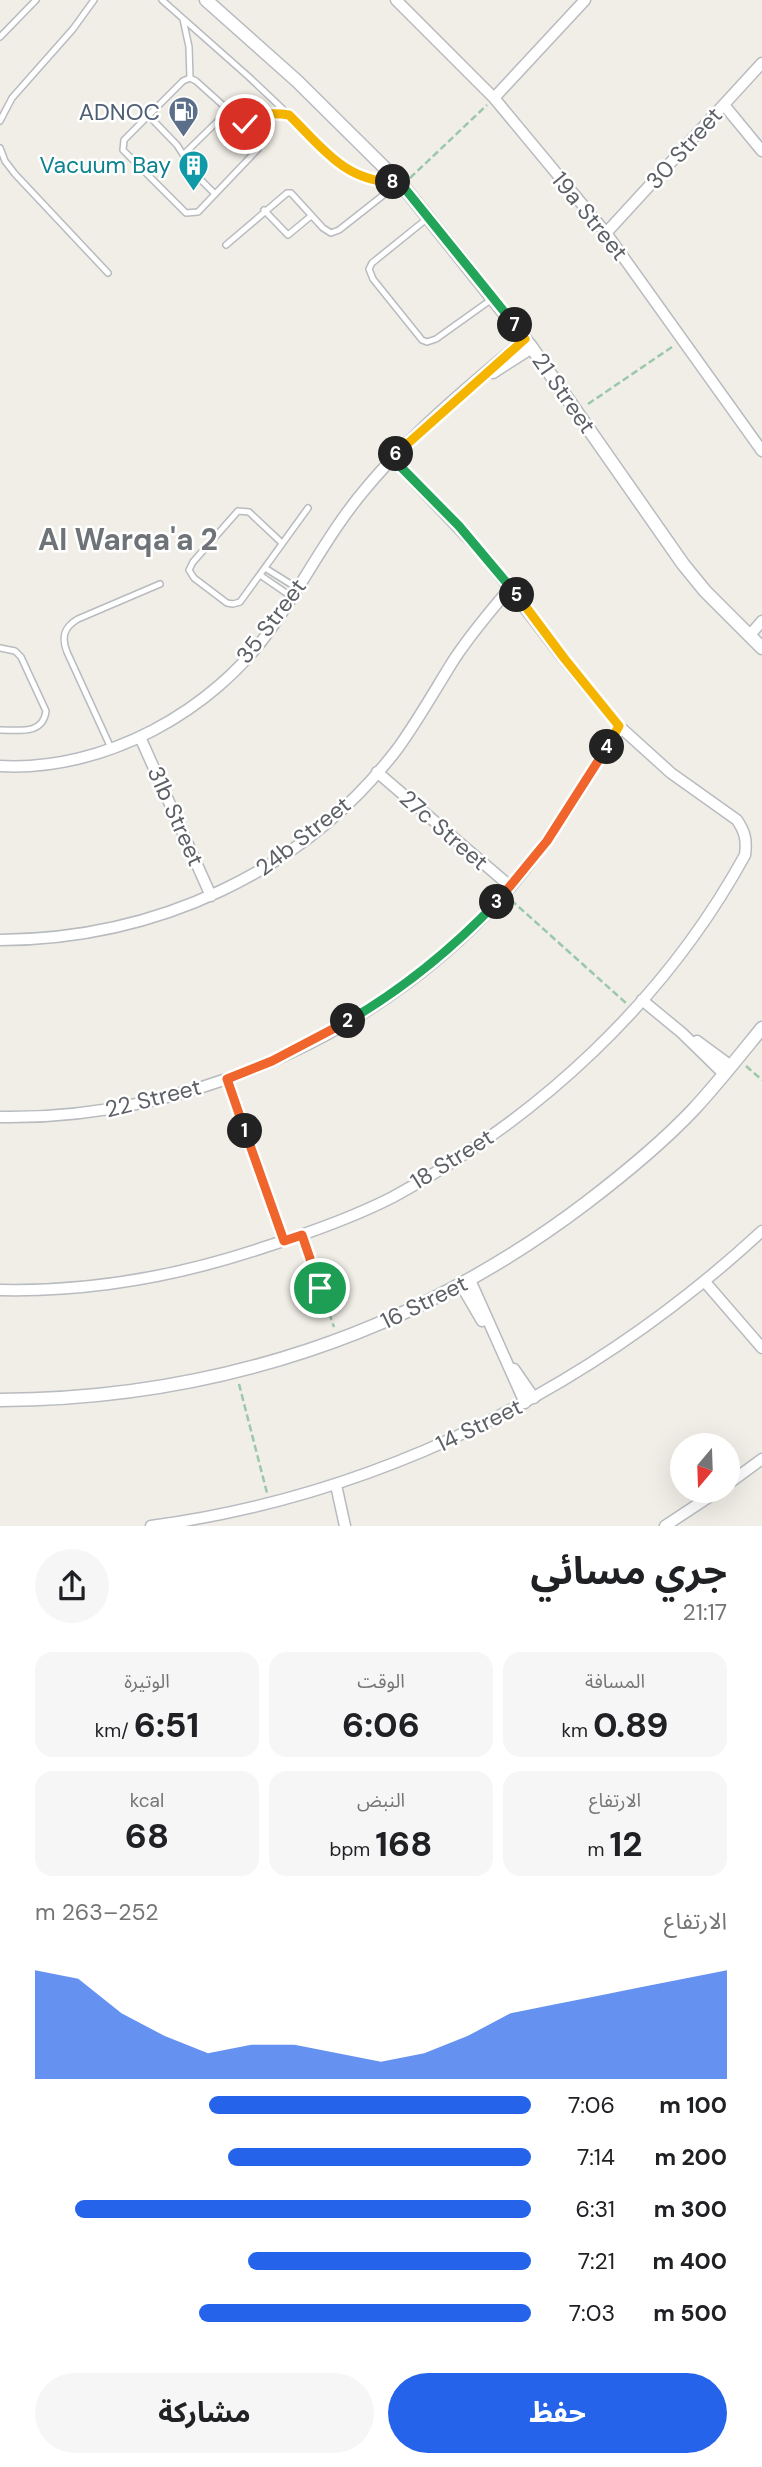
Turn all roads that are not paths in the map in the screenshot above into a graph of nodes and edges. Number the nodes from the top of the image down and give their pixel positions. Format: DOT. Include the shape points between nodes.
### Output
graph roads {
  1 [pos="36,0"];
  2 [pos="94,0"];
  3 [pos="162,0"];
  4 [pos="206,0"];
  5 [pos="396,0"];
  6 [pos="586,0"];
  7 [pos="183,18"];
  8 [pos="0,37"];
  9 [pos="762,63"];
  10 [pos="190,78"];
  11 [pos="494,98"];
  12 [pos="723,105"];
  13 [pos="228,111"];
  14 [pos="289,115"];
  15 [pos="149,116"];
  16 [pos="244,117"];
  17 [pos="0,121"];
  18 [pos="0,148"];
  19 [pos="762,151"];
  20 [pos="184,154"];
  21 [pos="401,183"];
  22 [pos="215,194"];
  23 [pos="264,210"];
  24 [pos="311,216"];
  25 [pos="429,217"];
  26 [pos="606,233"];
  27 [pos="226,245"];
  28 [pos="108,273"];
  29 [pos="494,297"];
  30 [pos="529,344"];
  31 [pos="762,451"];
  32 [pos="392,458"];
  33 [pos="308,508"];
  34 [pos="282,543"];
  35 [pos="265,569"];
  36 [pos="260,575"];
  37 [pos="160,584"];
  38 [pos="510,587"];
  39 [pos="294,593"];
  40 [pos="762,621"];
  41 [pos="757,641"];
  42 [pos="0,648"];
  43 [pos="619,726"];
  44 [pos="0,730"];
  45 [pos="140,737"];
  46 [pos="111,748"];
  47 [pos="0,766"];
  48 [pos="377,772"];
  49 [pos="508,890"];
  50 [pos="211,896"];
  51 [pos="0,940"];
  52 [pos="642,1000"];
  53 [pos="762,1028"];
  54 [pos="731,1066"];
  55 [pos="227,1079"];
  56 [pos="0,1117"];
  57 [pos="762,1231"];
  58 [pos="284,1241"];
  59 [pos="465,1282"];
  60 [pos="705,1282"];
  61 [pos="0,1290"];
  62 [pos="762,1348"];
  63 [pos="0,1400"];
  64 [pos="529,1401"];
  65 [pos="762,1459"];
  66 [pos="740,1475"];
  67 [pos="336,1485"];
  68 [pos="699,1503"];
  69 [pos="153,1525"];
  70 [pos="345,1525"];
  71 [pos="665,1525"];
  1 -- 8 [label="lane"];
  2 -- 17 [label="lane" via="12,98"];
  3 -- 7 [label="lane"];
  4 -- 21 [label="street, 21 Street"];
  5 -- 11 [label="street, 19a Street"];
  6 -- 11 [label="street"];
  7 -- 10 [label="lane"];
  7 -- 14 [label="lane"];
  9 -- 12 [label="street, 30 Street"];
  10 -- 13 [label="lane"];
  10 -- 15 [label="lane"];
  11 -- 26 [label="street, 19a Street"];
  12 -- 19 [label="street"];
  12 -- 26 [label="street, 30 Street"];
  13 -- 16 [label="lane"];
  13 -- 20 [label="lane"];
  14 -- 16 [label="lane"];
  14 -- 21 [label="lane" via="356,176"];
  15 -- 20 [label="lane"];
  15 -- 22 [label="lane" via="124,140 123,150 186,213 198,212"];
  16 -- 22 [label="lane" via="258,149"];
  18 -- 28 [label="lane" via="15,174"];
  20 -- 22 [label="lane"];
  21 -- 24 [label="lane" via="335,232 327,232"];
  21 -- 25 [label="street, 21 Street"];
  23 -- 24 [label="lane" via="289,192"];
  23 -- 24 [label="lane" via="288,235"];
  23 -- 27 [label="lane"];
  25 -- 29 [label="street, 21 Street"];
  25 -- 29 [label="lane" via="369,269 419,336 432,342"];
  26 -- 31 [label="street, 19a Street"];
  29 -- 30 [label="street, 21 Street"];
  30 -- 32 [label="street, 35 Street" via="481,378"];
  30 -- 41 [label="street, 21 Street" via="683,564 705,592"];
  32 -- 38 [label="street" via="459,526"];
  32 -- 39 [label="street, 35 Street" via="346,513"];
  33 -- 34 [label="lane"];
  34 -- 35 [label="lane"];
  34 -- 36 [label="lane" via="249,512 238,511 189,570 233,604 240,602"];
  35 -- 36 [label="lane"];
  35 -- 39 [label="lane"];
  36 -- 39 [label="lane"];
  37 -- 46 [label="lane" via="78,619 64,632 67,652"];
  38 -- 43 [label="street"];
  38 -- 48 [label="street, 24b Street"];
  39 -- 45 [label="street, 35 Street" via="244,662 178,716"];
  40 -- 41 [label="street"];
  42 -- 44 [label="lane" via="21,657 46,711 39,727"];
  43 -- 49 [label="street, 22 Street" via="547,841"];
  43 -- 52 [label="street, 18 Street" via="671,773 737,820 747,842 745,855 692,937"];
  45 -- 46 [label="street, 35 Street"];
  45 -- 50 [label="street, 31b Street"];
  46 -- 47 [label="street, 35 Street" via="40,765"];
  48 -- 49 [label="street, 27c Street"];
  48 -- 50 [label="street, 24b Street" via="298,846 253,876"];
  49 -- 55 [label="street, 22 Street" via="440,956 370,1007 317,1039"];
  50 -- 51 [label="street, 24b Street" via="116,928"];
  52 -- 54 [label="street"];
  52 -- 58 [label="street, 18 Street" via="564,1080 452,1162 339,1222"];
  53 -- 54 [label="street, 16 Street"];
  54 -- 59 [label="street, 16 Street" via="692,1110 608,1186"];
  55 -- 56 [label="street, 22 Street" via="99,1111"];
  55 -- 58 [label="street"];
  57 -- 60 [label="street, 14 Street"];
  58 -- 61 [label="street, 18 Street" via="197,1268 133,1281"];
  59 -- 63 [label="street, 16 Street" via="338,1340 236,1372 144,1391"];
  59 -- 64 [label="street"];
  60 -- 62 [label="street"];
  60 -- 64 [label="street, 14 Street" via="649,1325"];
  64 -- 67 [label="street, 14 Street" via="435,1447"];
  65 -- 66 [label="street"];
  67 -- 69 [label="street, 14 Street"];
  67 -- 70 [label="street"];
  68 -- 71 [label="street"];
}
